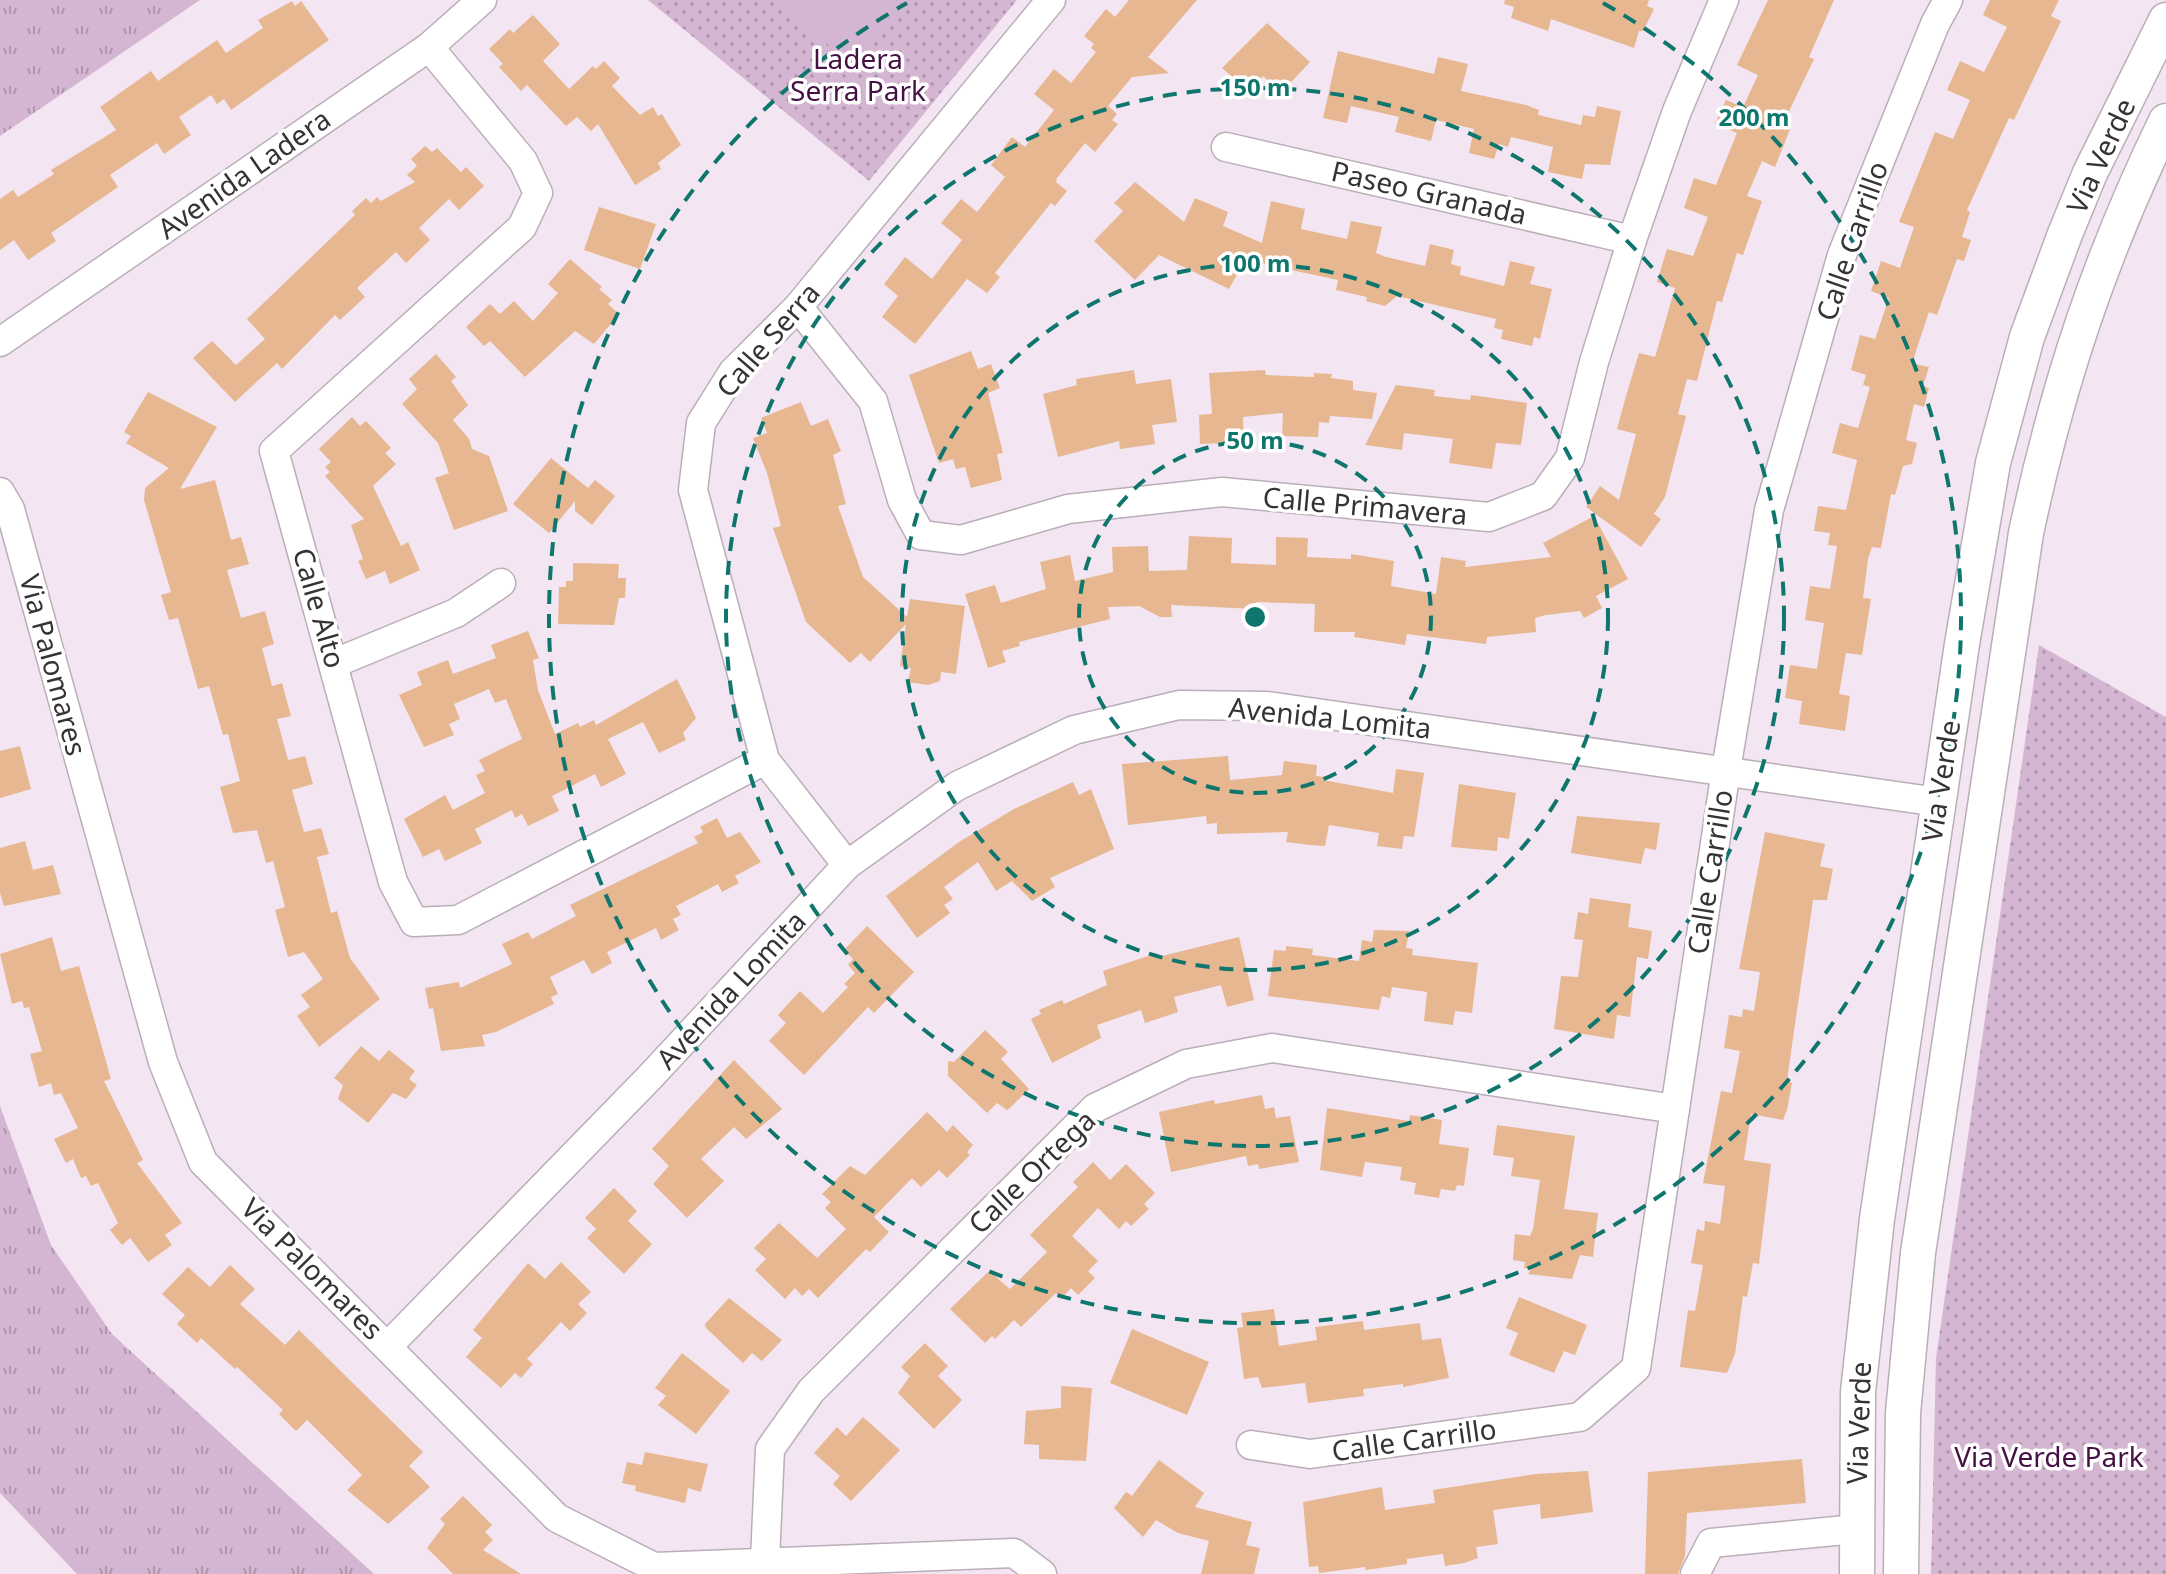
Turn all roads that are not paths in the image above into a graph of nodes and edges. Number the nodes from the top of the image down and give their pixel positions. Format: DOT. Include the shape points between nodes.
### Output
graph roads {
  1 [pos="482,0"];
  2 [pos="1051,0"];
  3 [pos="1724,0"];
  4 [pos="1948,0"];
  5 [pos="2166,20"];
  6 [pos="429,47"];
  7 [pos="2166,121"];
  8 [pos="1226,147"];
  9 [pos="1632,240"];
  10 [pos="798,307"];
  11 [pos="0,342"];
  12 [pos="0,492"];
  13 [pos="501,583"];
  14 [pos="335,663"];
  15 [pos="765,760"];
  16 [pos="1726,770"];
  17 [pos="1938,802"];
  18 [pos="1983,807"];
  19 [pos="847,865"];
  20 [pos="1675,1109"];
  21 [pos="389,1345"];
  22 [pos="1251,1445"];
  23 [pos="1856,1529"];
  24 [pos="765,1560"];
  25 [pos="1042,1574"];
  26 [pos="1695,1574"];
  27 [pos="1857,1574"];
  28 [pos="1901,1574"];
  1 -- 6 [label="street, Avenida Ladera"];
  2 -- 10 [label="street, Calle Serra"];
  3 -- 9 [label="street, Calle Primavera" via="1677,111"];
  4 -- 16 [label="street, Calle Carrillo" via="1838,270 1769,510"];
  5 -- 17 [label="main road, Via Verde" via="2090,173 2027,337 1993,463"];
  6 -- 11 [label="street, Avenida Ladera"];
  6 -- 14 [label="street, Calle Alto" via="523,161 538,193 522,227 274,451"];
  7 -- 18 [label="main road, Via Verde" via="2110,245 2050,423 2026,533"];
  8 -- 9 [label="street, Paseo Granada"];
  9 -- 10 [label="street, Calle Primavera" via="1570,458 1543,496 1489,517 1222,492 1068,509 961,540 921,535 902,500 873,401"];
  10 -- 15 [label="street, Calle Serra" via="733,372 701,423 693,490"];
  12 -- 21 [label="street, Via Palomares" via="10,509 163,1062 203,1162"];
  13 -- 14 [label="street" via="456,613"];
  14 -- 15 [label="street, Calle Alto" via="393,882 414,922 458,920"];
  15 -- 19 [label="street, Calle Serra"];
  16 -- 17 [label="street, Avenida Lomita"];
  16 -- 19 [label="street, Avenida Lomita" via="1267,706 1179,705 1074,730 1048,742 957,786"];
  16 -- 20 [label="street, Calle Carrillo"];
  17 -- 18 [label="main road"];
  17 -- 23 [label="main road, Via Verde" via="1859,1376"];
  18 -- 28 [label="main road, Via Verde" via="1918,1253 1903,1413"];
  19 -- 21 [label="street, Avenida Lomita"];
  20 -- 22 [label="street, Calle Carrillo" via="1636,1368 1580,1417 1310,1454"];
  20 -- 24 [label="street, Calle Ortega" via="1272,1048 1186,1064 1095,1108 811,1391 770,1449"];
  21 -- 24 [label="street, Via Palomares" via="557,1518 654,1567"];
  23 -- 26 [label="street" via="1711,1543"];
  23 -- 27 [label="main road, Via Verde"];
  24 -- 25 [label="street, Via Palomares" via="1014,1553"];
}
